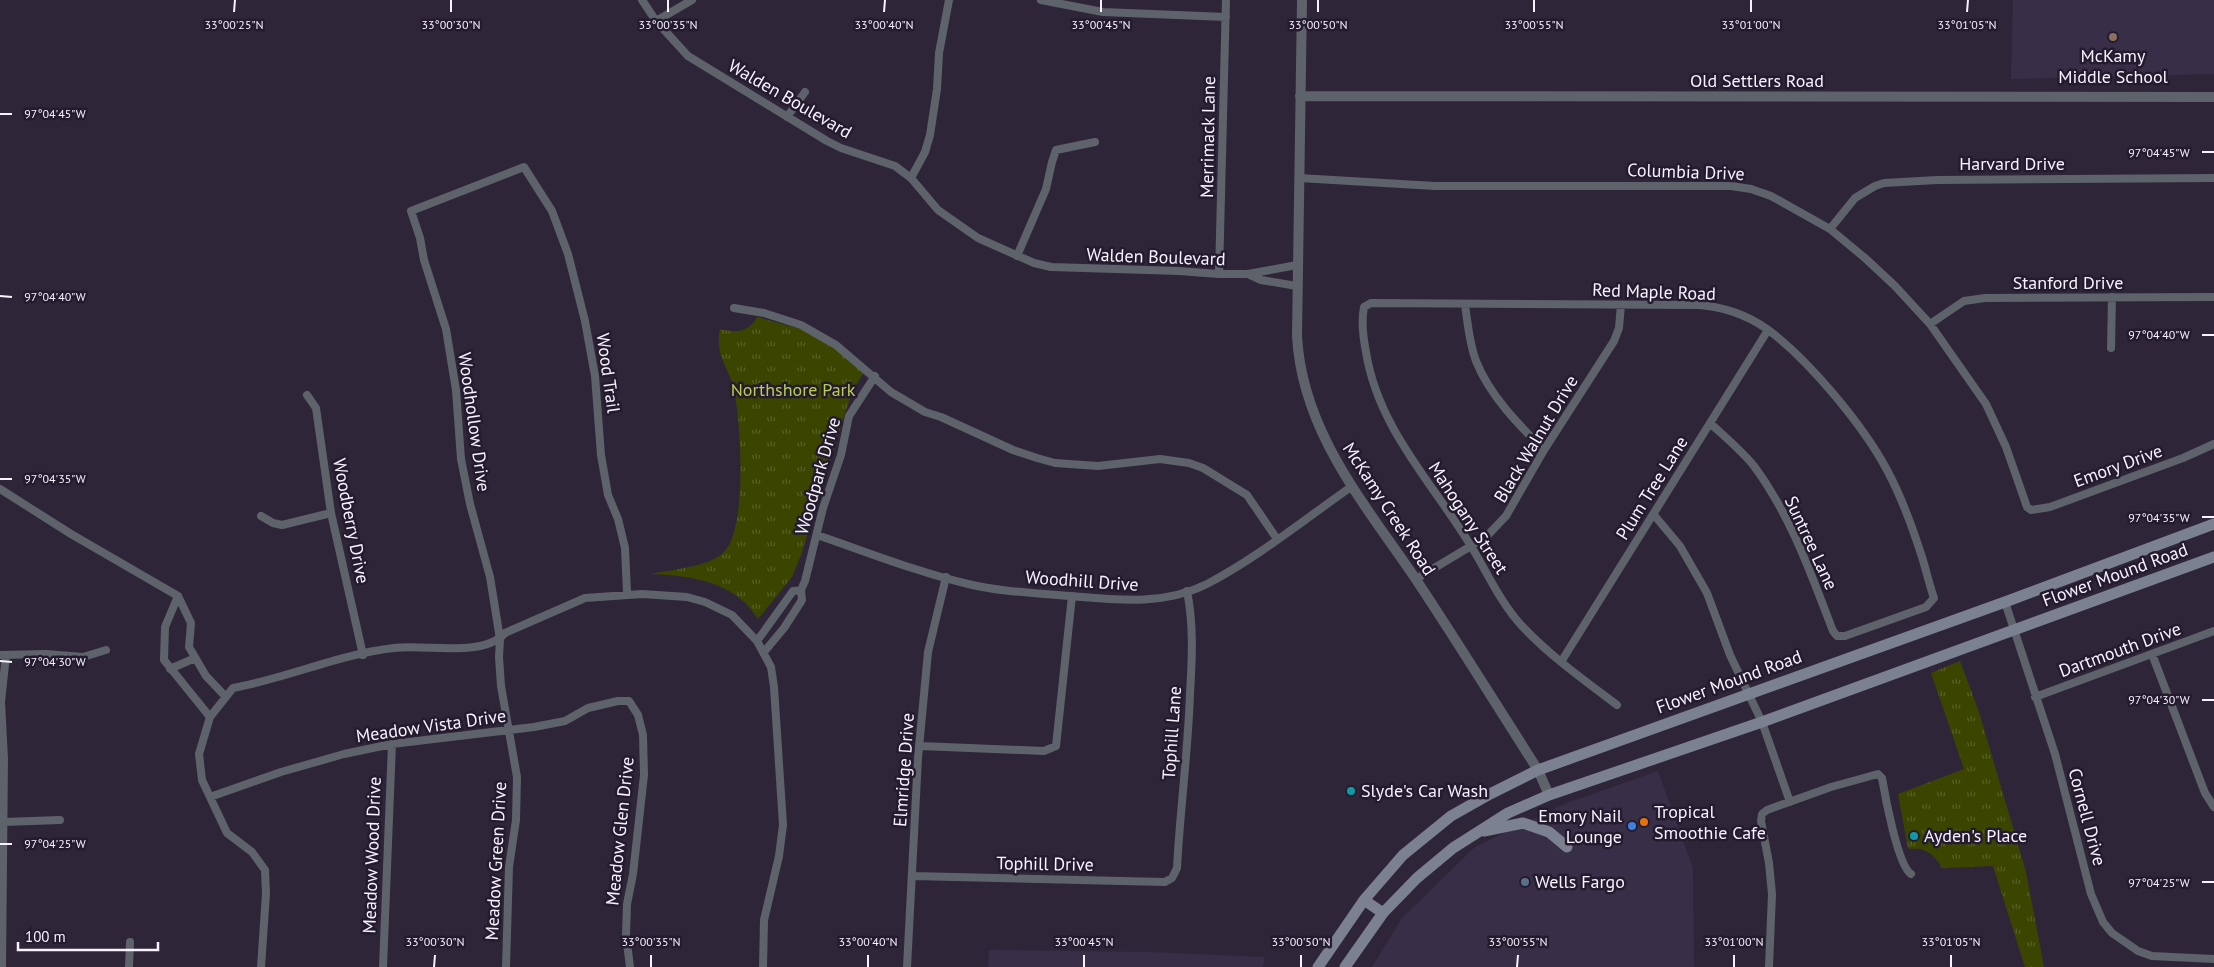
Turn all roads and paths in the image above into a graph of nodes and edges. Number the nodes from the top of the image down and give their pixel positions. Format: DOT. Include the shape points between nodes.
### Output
graph roads {
  1 [pos="642,0"];
  2 [pos="692,0"];
  3 [pos="949,0"];
  4 [pos="1041,0"];
  5 [pos="1226,0"];
  6 [pos="1302,0"];
  7 [pos="1226,16"];
  8 [pos="656,21"];
  9 [pos="805,92"];
  10 [pos="1300,96"];
  11 [pos="2214,97"];
  12 [pos="787,117"];
  13 [pos="1095,142"];
  14 [pos="524,167"];
  15 [pos="911,178"];
  16 [pos="1299,178"];
  17 [pos="2214,178"];
  18 [pos="1830,230"];
  19 [pos="1017,256"];
  20 [pos="1297,265"];
  21 [pos="1219,274"];
  22 [pos="1248,274"];
  23 [pos="1296,286"];
  24 [pos="2214,296"];
  25 [pos="2112,297"];
  26 [pos="1465,304"];
  27 [pos="1621,305"];
  28 [pos="1364,307"];
  29 [pos="734,308"];
  30 [pos="1930,324"];
  31 [pos="1768,330"];
  32 [pos="2111,348"];
  33 [pos="875,376"];
  34 [pos="307,395"];
  35 [pos="1710,423"];
  36 [pos="2214,444"];
  37 [pos="1544,450"];
  38 [pos="1351,487"];
  39 [pos="0,489"];
  40 [pos="2031,510"];
  41 [pos="331,513"];
  42 [pos="1654,515"];
  43 [pos="261,516"];
  44 [pos="2214,524"];
  45 [pos="817,535"];
  46 [pos="1277,539"];
  47 [pos="1470,545"];
  48 [pos="2214,556"];
  49 [pos="946,577"];
  50 [pos="1416,579"];
  51 [pos="801,590"];
  52 [pos="1188,591"];
  53 [pos="627,594"];
  54 [pos="178,596"];
  55 [pos="1072,596"];
  56 [pos="2005,602"];
  57 [pos="2014,631"];
  58 [pos="2214,631"];
  59 [pos="1837,636"];
  60 [pos="500,638"];
  61 [pos="757,641"];
  62 [pos="106,650"];
  63 [pos="764,652"];
  64 [pos="363,654"];
  65 [pos="2152,654"];
  66 [pos="3,655"];
  67 [pos="195,658"];
  68 [pos="1560,662"];
  69 [pos="170,669"];
  70 [pos="1750,694"];
  71 [pos="226,696"];
  72 [pos="2036,697"];
  73 [pos="629,701"];
  74 [pos="1617,705"];
  75 [pos="210,717"];
  76 [pos="1762,722"];
  77 [pos="508,729"];
  78 [pos="392,744"];
  79 [pos="920,746"];
  80 [pos="1538,770"];
  81 [pos="1549,796"];
  82 [pos="210,797"];
  83 [pos="1790,802"];
  84 [pos="2214,807"];
  85 [pos="60,820"];
  86 [pos="3,822"];
  87 [pos="1475,833"];
  88 [pos="1568,847"];
  89 [pos="1912,874"];
  90 [pos="913,876"];
  91 [pos="1173,876"];
  92 [pos="1364,900"];
  93 [pos="1383,913"];
  94 [pos="130,942"];
  95 [pos="2214,959"];
  96 [pos="2,967"];
  97 [pos="130,967"];
  98 [pos="261,967"];
  99 [pos="383,967"];
  100 [pos="506,967"];
  101 [pos="630,967"];
  102 [pos="763,967"];
  103 [pos="907,967"];
  104 [pos="1318,967"];
  105 [pos="1345,967"];
  106 [pos="1768,967"];
  1 -- 8 [label="street, Walden Boulevard"];
  2 -- 8 [label="street"];
  3 -- 15 [label="street" via="939,53 930,135"];
  4 -- 7 [label="street" via="1103,12"];
  5 -- 7 [label="street, Merrimack Lane"];
  6 -- 10 [label="street, McKamy Creek Road"];
  7 -- 21 [label="street, Merrimack Lane"];
  8 -- 12 [label="street, Walden Boulevard" via="688,56"];
  9 -- 12 [label="street"];
  10 -- 11 [label="street, Old Settlers Road"];
  10 -- 16 [label="street, McKamy Creek Road"];
  12 -- 15 [label="street, Walden Boulevard" via="841,148 896,166"];
  13 -- 19 [label="street" via="1056,150 1046,190"];
  14 -- 53 [label="street, Wood Trail" via="552,210 568,254 585,321 595,376 601,455 608,495 625,548"];
  14 -- 60 [label="street, Woodhollow Drive" via="411,211 446,329 456,390 461,459 490,577"];
  15 -- 19 [label="street, Walden Boulevard" via="938,210 978,238"];
  16 -- 18 [label="street, Columbia Drive" via="1435,186 1731,186 1771,196"];
  16 -- 20 [label="street, McKamy Creek Road"];
  17 -- 18 [label="street, Harvard Drive" via="1892,182 1874,186 1860,194"];
  18 -- 30 [label="street, Columbia Drive" via="1895,286"];
  19 -- 21 [label="street, Walden Boulevard" via="1051,267"];
  20 -- 22 [label="street, Walden Boulevard"];
  20 -- 23 [label="street, McKamy Creek Road"];
  21 -- 22 [label="street, Walden Boulevard"];
  22 -- 23 [label="street, Walden Boulevard" via="1261,280"];
  23 -- 38 [label="street, McKamy Creek Road" via="1298,360 1318,424"];
  24 -- 25 [label="street, Stanford Drive"];
  25 -- 30 [label="street, Stanford Drive" via="1972,299 1955,306"];
  25 -- 32 [label="street"];
  26 -- 27 [label="street, Red Maple Road"];
  26 -- 28 [label="street, Red Maple Road" via="1371,303"];
  26 -- 37 [label="street" via="1476,362 1505,409"];
  27 -- 31 [label="street, Red Maple Road" via="1713,306 1741,315"];
  27 -- 37 [label="street, Black Walnut Drive" via="1614,341"];
  28 -- 47 [label="street, Mahogany Street" via="1363,337 1370,376 1379,402 1421,475"];
  29 -- 33 [label="street" via="764,313 801,325 836,345"];
  30 -- 40 [label="street, Columbia Drive" via="1986,404 2006,447 2027,507"];
  31 -- 35 [label="street, Plum Tree Lane"];
  31 -- 59 [label="street, Red Maple Road" via="1796,354 1843,406 1887,470 1934,598 1926,607"];
  33 -- 45 [label="street, Woodpark Drive" via="849,416 842,455"];
  33 -- 46 [label="street" via="891,392 925,412 1037,458 1055,463 1098,466 1160,459 1203,468 1247,495"];
  34 -- 41 [label="street, Woodberry Drive" via="316,408"];
  35 -- 42 [label="street, Plum Tree Lane"];
  35 -- 59 [label="street, Suntree Lane" via="1753,465 1776,501 1799,545"];
  36 -- 40 [label="street, Emory Drive" via="2050,507"];
  37 -- 47 [label="street, Black Walnut Drive" via="1506,516 1486,537"];
  38 -- 46 [label="street, Woodhill Drive"];
  38 -- 50 [label="street, McKamy Creek Road"];
  39 -- 54 [label="street"];
  41 -- 43 [label="street" via="282,525"];
  41 -- 64 [label="street, Woodberry Drive"];
  42 -- 68 [label="street, Plum Tree Lane"];
  42 -- 70 [label="street" via="1694,567 1730,655"];
  44 -- 56 [label="main road, Flower Mound Road"];
  45 -- 49 [label="street, Woodhill Drive"];
  45 -- 51 [label="street, Woodpark Drive"];
  46 -- 52 [label="street, Woodhill Drive" via="1207,584"];
  47 -- 50 [label="street, Black Walnut Drive"];
  47 -- 68 [label="street, Mahogany Street" via="1520,624"];
  48 -- 57 [label="main road, Flower Mound Road"];
  49 -- 55 [label="street, Woodhill Drive" via="1014,591"];
  49 -- 79 [label="street, Elmridge Drive" via="928,652"];
  50 -- 80 [label="street, McKamy Creek Road"];
  51 -- 61 [label="street" via="793,591"];
  51 -- 63 [label="street, Woodpark Drive" via="802,600 797,610"];
  52 -- 55 [label="street, Woodhill Drive" via="1140,601"];
  52 -- 91 [label="street, Tophill Lane" via="1192,613 1192,665 1177,868"];
  53 -- 60 [label="street" via="585,598"];
  53 -- 61 [label="street" via="687,597 705,602 732,615"];
  54 -- 67 [label="street" via="191,623 189,647"];
  54 -- 69 [label="street" via="165,627 164,660"];
  55 -- 79 [label="street" via="1056,746 1044,751"];
  56 -- 57 [label="street, Cornell Drive"];
  56 -- 70 [label="main road, Flower Mound Road"];
  57 -- 72 [label="street, Cornell Drive"];
  57 -- 76 [label="main road, Flower Mound Road"];
  58 -- 65 [label="street, Dartmouth Drive"];
  60 -- 64 [label="street" via="474,647 394,648"];
  60 -- 77 [label="street, Meadow Green Drive" via="501,686"];
  61 -- 63 [label="street"];
  62 -- 66 [label="street" via="83,657"];
  63 -- 102 [label="street" via="771,667 774,687 783,825 764,920"];
  64 -- 71 [label="street" via="233,688"];
  65 -- 72 [label="street, Dartmouth Drive"];
  65 -- 84 [label="street" via="2205,793"];
  66 -- 86 [label="street"];
  67 -- 69 [label="street"];
  67 -- 71 [label="street" via="206,676"];
  68 -- 74 [label="street, Mahogany Street"];
  69 -- 75 [label="street"];
  70 -- 76 [label="street"];
  70 -- 80 [label="main road, Flower Mound Road"];
  71 -- 75 [label="street"];
  72 -- 95 [label="street, Cornell Drive" via="2061,777 2091,894 2103,922 2112,933 2138,951 2152,956"];
  73 -- 77 [label="street, Meadow Vista Drive" via="588,708 565,721"];
  73 -- 101 [label="street, Meadow Glen Drive" via="638,715 643,735 644,775 627,904"];
  75 -- 82 [label="street" via="199,754 202,780"];
  76 -- 81 [label="main road, Flower Mound Road"];
  76 -- 83 [label="street"];
  77 -- 78 [label="street, Meadow Vista Drive"];
  77 -- 100 [label="street, Meadow Green Drive" via="517,777 516,820 506,911"];
  78 -- 82 [label="street, Meadow Vista Drive" via="281,772"];
  78 -- 99 [label="street, Meadow Wood Drive"];
  79 -- 90 [label="street, Elmridge Drive"];
  80 -- 81 [label="street, McKamy Creek Road"];
  80 -- 92 [label="main road, Flower Mound Road" via="1451,816 1403,855"];
  81 -- 87 [label="main road, Flower Mound Road" via="1508,813"];
  82 -- 98 [label="street" via="227,833 252,852 264,870 266,894"];
  83 -- 89 [label="street" via="1878,774 1882,778 1900,855 1906,871"];
  83 -- 106 [label="street" via="1762,814 1761,821 1772,894"];
  85 -- 86 [label="street"];
  86 -- 96 [label="street"];
  87 -- 88 [label="main road" via="1523,823 1549,832"];
  87 -- 93 [label="main road, Flower Mound Road" via="1417,878"];
  90 -- 91 [label="street, Tophill Drive" via="1165,882"];
  90 -- 103 [label="street, Elmridge Drive"];
  92 -- 93 [label="main road"];
  92 -- 104 [label="main road, Flower Mound Road"];
  93 -- 105 [label="main road, Flower Mound Road"];
  94 -- 97 [label="street"];
}
